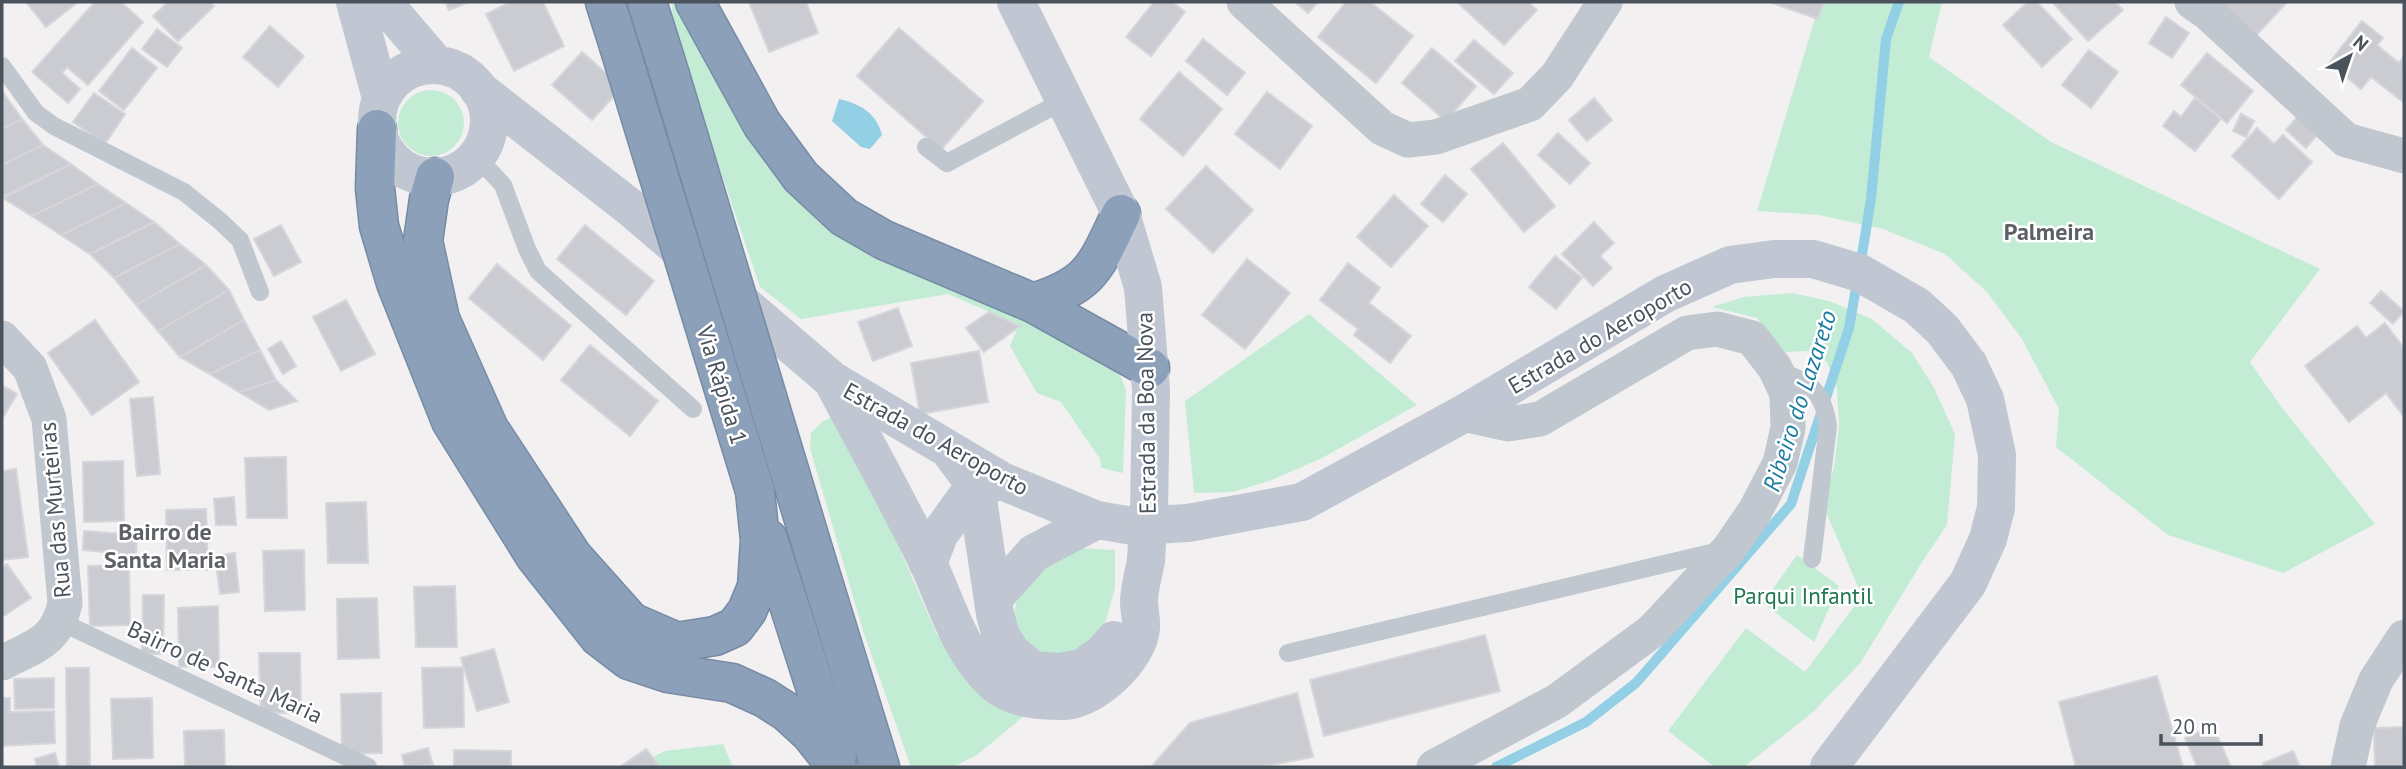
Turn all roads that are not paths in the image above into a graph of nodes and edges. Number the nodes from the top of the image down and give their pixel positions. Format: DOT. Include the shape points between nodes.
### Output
graph roads {
  1 [pos="355,2"];
  2 [pos="378,2"];
  3 [pos="605,2"];
  4 [pos="647,2"];
  5 [pos="695,2"];
  6 [pos="1016,2"];
  7 [pos="1244,2"];
  8 [pos="1605,2"];
  9 [pos="2192,2"];
  10 [pos="436,64"];
  11 [pos="2,66"];
  12 [pos="478,89"];
  13 [pos="1065,100"];
  14 [pos="379,113"];
  15 [pos="926,147"];
  16 [pos="561,151"];
  17 [pos="480,152"];
  18 [pos="2404,156"];
  19 [pos="432,188"];
  20 [pos="1121,214"];
  21 [pos="260,292"];
  22 [pos="1033,303"];
  23 [pos="2,338"];
  24 [pos="1775,368"];
  25 [pos="1151,379"];
  26 [pos="832,380"];
  27 [pos="693,410"];
  28 [pos="1464,414"];
  29 [pos="981,489"];
  30 [pos="1097,520"];
  31 [pos="764,541"];
  32 [pos="1729,549"];
  33 [pos="1812,559"];
  34 [pos="928,564"];
  35 [pos="993,599"];
  36 [pos="1139,599"];
  37 [pos="61,621"];
  38 [pos="2404,637"];
  39 [pos="1288,653"];
  40 [pos="673,657"];
  41 [pos="2,663"];
  42 [pos="368,767"];
  43 [pos="839,767"];
  44 [pos="880,767"];
  45 [pos="1434,767"];
  46 [pos="1829,767"];
  47 [pos="2348,767"];
  1 -- 14 [label="main road"];
  2 -- 10 [label="main road"];
  3 -- 31 [label="highway, Via Rápida 1, bridge" via="755,491"];
  4 -- 44 [label="highway, Via Rápida 1, bridge"];
  5 -- 22 [label="highway" via="762,124 801,177 844,217 884,240"];
  6 -- 13 [label="main road, Estrada da Boa Nova"];
  7 -- 8 [label="street" via="1382,128 1408,141 1437,137 1530,104 1557,76"];
  9 -- 18 [label="street" via="2346,140"];
  10 -- 12 [label="main road" via="461,72"];
  10 -- 14 [label="main road" via="400,74 389,85"];
  11 -- 21 [label="lane" via="36,113 54,126 184,192 220,221 240,240"];
  12 -- 16 [label="main road"];
  12 -- 17 [label="main road" via="488,110 488,134"];
  13 -- 15 [label="lane" via="947,163"];
  13 -- 20 [label="main road, Estrada da Boa Nova"];
  14 -- 19 [label="main road" via="382,144 390,158"];
  14 -- 40 [label="highway" via="375,188 379,226 396,283 451,421 535,556 599,637 629,660"];
  16 -- 17 [label="main road"];
  16 -- 26 [label="main road"];
  17 -- 19 [label="main road"];
  17 -- 27 [label="lane" via="503,184 538,271"];
  19 -- 40 [label="highway" via="423,241 440,319 489,429 573,558 631,622"];
  20 -- 22 [label="highway" via="1096,266 1072,288"];
  20 -- 25 [label="main road, Estrada da Boa Nova" via="1143,287"];
  22 -- 25 [label="highway"];
  23 -- 37 [label="street, Rua das Murteiras" via="30,368 49,419 65,603"];
  24 -- 28 [label="street" via="1752,338 1707,330 1687,333 1540,419 1508,424"];
  24 -- 32 [label="street" via="1787,394 1788,428 1780,463"];
  24 -- 33 [label="lane" via="1805,382 1825,406 1828,426"];
  25 -- 36 [label="main road, Estrada da Boa Nova, bridge" via="1146,560"];
  26 -- 29 [label="main road, Estrada do Aeroporto" via="950,451"];
  26 -- 29 [label="main road, Estrada do Aeroporto" via="933,473"];
  26 -- 34 [label="main road, Estrada da Boa Nova"];
  28 -- 30 [label="main road, Estrada do Aeroporto" via="1302,502 1188,523 1133,526"];
  28 -- 46 [label="main road, Estrada do Aeroporto" via="1665,294 1730,265 1813,259 1860,273 1917,306 1942,329 1969,365 1985,399 1997,455 1996,508 1988,540 1968,583"];
  29 -- 30 [label="main road, Estrada do Aeroporto" via="991,503 1032,515 1065,522"];
  29 -- 34 [label="main road" via="939,535"];
  29 -- 35 [label="main road, Estrada da Boa Nova"];
  30 -- 35 [label="main road" via="1034,553"];
  31 -- 40 [label="highway" via="757,587 735,627"];
  31 -- 43 [label="highway"];
  32 -- 39 [label="lane"];
  32 -- 45 [label="street" via="1652,631 1558,701"];
  34 -- 36 [label="main road, Estrada da Boa Nova" via="974,659 996,685 1029,700 1070,701 1113,676 1135,646 1141,629"];
  35 -- 36 [label="main road, Estrada da Boa Nova" via="1001,636 1012,653 1033,670 1059,672 1082,668 1103,653 1126,625"];
  37 -- 41 [label="street, Rua das Murteiras" via="37,645"];
  37 -- 42 [label="lane, Bairro de Santa Maria"];
  38 -- 47 [label="street" via="2376,680 2357,726"];
  40 -- 43 [label="highway" via="787,712"];
}
